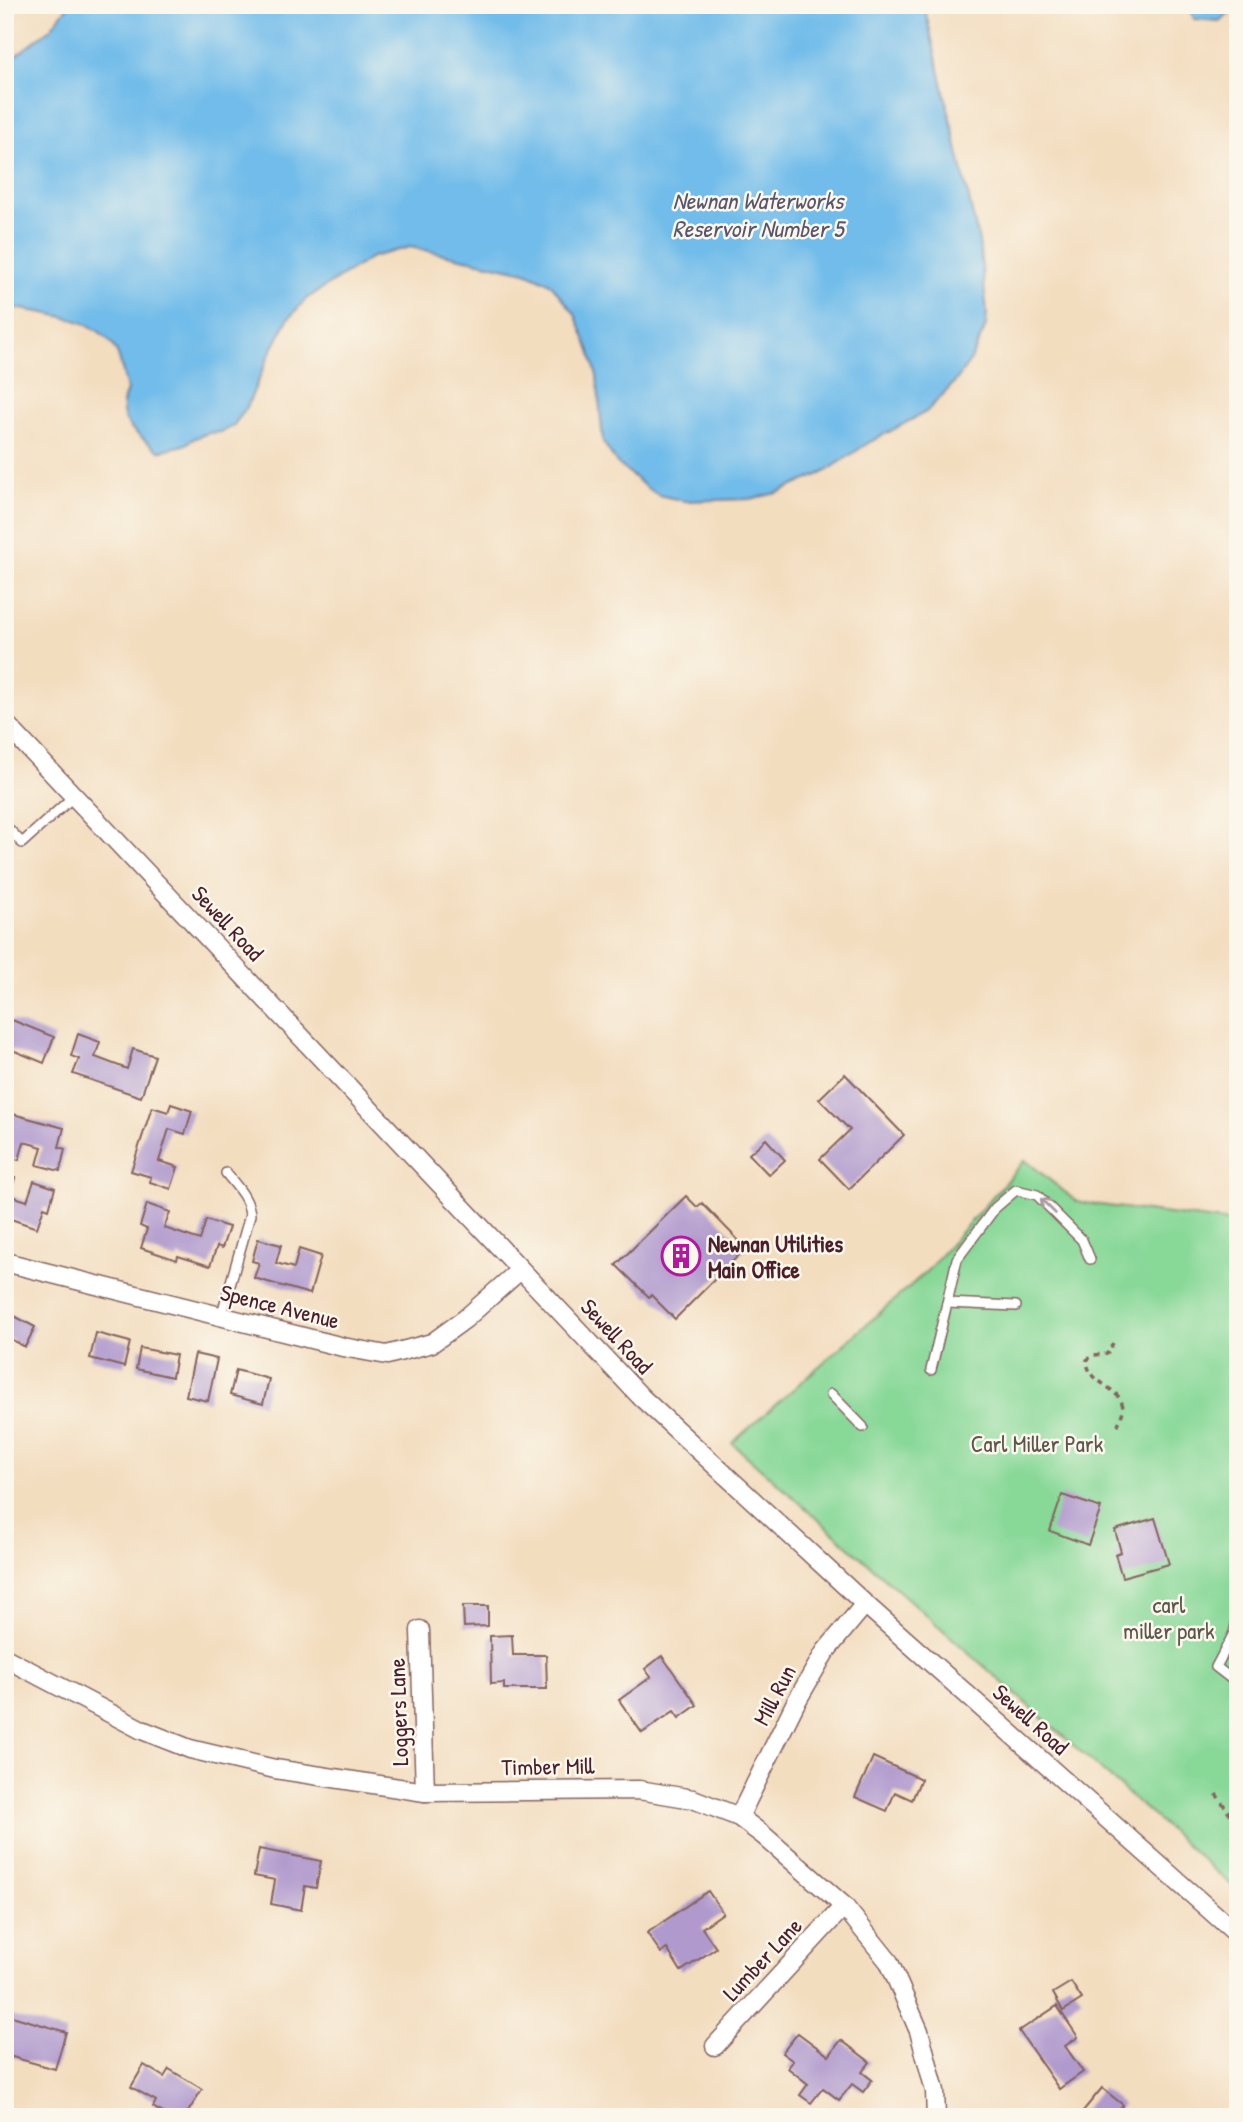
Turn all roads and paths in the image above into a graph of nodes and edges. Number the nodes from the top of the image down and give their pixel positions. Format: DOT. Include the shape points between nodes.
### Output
graph roads {
  1 [pos="5,723"];
  2 [pos="74,796"];
  3 [pos="5,825"];
  4 [pos="226,1173"];
  5 [pos="1090,1259"];
  6 [pos="5,1262"];
  7 [pos="520,1270"];
  8 [pos="947,1303"];
  9 [pos="1016,1306"];
  10 [pos="221,1317"];
  11 [pos="1113,1343"];
  12 [pos="931,1370"];
  13 [pos="831,1394"];
  14 [pos="863,1427"];
  15 [pos="1116,1430"];
  16 [pos="865,1604"];
  17 [pos="1238,1616"];
  18 [pos="420,1630"];
  19 [pos="5,1658"];
  20 [pos="1238,1685"];
  21 [pos="425,1792"];
  22 [pos="1216,1794"];
  23 [pos="739,1817"];
  24 [pos="1238,1825"];
  25 [pos="844,1906"];
  26 [pos="1238,1935"];
  27 [pos="715,2046"];
  28 [pos="936,2117"];
  1 -- 2 [label="street, Sewell Road"];
  2 -- 3 [label="lane" via="22,843"];
  2 -- 7 [label="street, Sewell Road"];
  4 -- 10 [label="lane" via="245,1197 250,1215"];
  5 -- 8 [label="lane, one-way" via="1082,1240 1037,1195 1016,1190 996,1208 957,1259"];
  6 -- 10 [label="street, Spence Avenue"];
  7 -- 10 [label="street, Spence Avenue" via="432,1343 387,1355"];
  7 -- 16 [label="street, Sewell Road" via="641,1397"];
  8 -- 9 [label="lane"];
  8 -- 12 [label="lane"];
  11 -- 15 [label="path" via="1107,1354 1087,1360 1087,1368 1121,1401 1123,1410"];
  13 -- 14 [label="lane"];
  16 -- 23 [label="street, Mill Run" via="825,1652"];
  16 -- 26 [label="street, Sewell Road"];
  17 -- 20 [label="lane" via="1216,1667"];
  18 -- 21 [label="street, Loggers Lane"];
  19 -- 21 [label="street, Timber Mill" via="142,1730 190,1749 275,1769"];
  21 -- 23 [label="street, Timber Mill" via="639,1790 693,1799"];
  22 -- 24 [label="path"];
  23 -- 25 [label="street, Timber Mill"];
  25 -- 27 [label="street, Lumber Lane"];
  25 -- 28 [label="street, Timber Mill" via="889,1962 919,2031 935,2091"];
}
